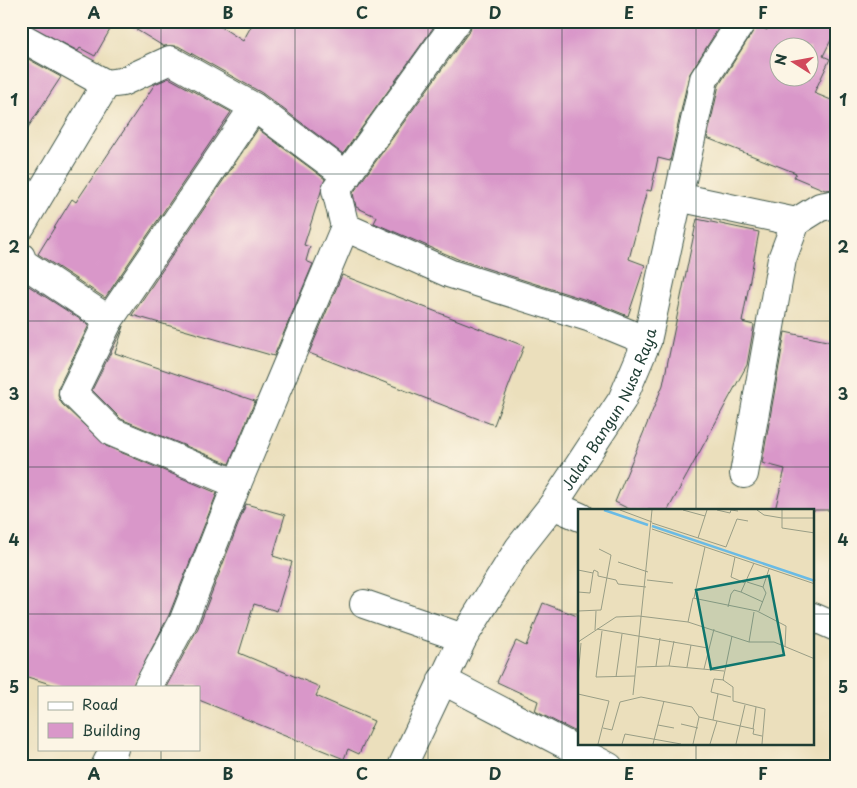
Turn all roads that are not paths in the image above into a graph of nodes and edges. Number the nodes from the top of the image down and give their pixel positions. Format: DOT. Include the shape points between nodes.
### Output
graph roads {
  1 [pos="457,21"];
  2 [pos="742,21"];
  3 [pos="21,37"];
  4 [pos="106,84"];
  5 [pos="254,107"];
  6 [pos="347,176"];
  7 [pos="678,197"];
  8 [pos="836,204"];
  9 [pos="796,222"];
  10 [pos="21,226"];
  11 [pos="345,227"];
  12 [pos="22,262"];
  13 [pos="109,320"];
  14 [pos="646,340"];
  15 [pos="744,474"];
  16 [pos="237,484"];
  17 [pos="552,505"];
  18 [pos="578,516"];
  19 [pos="364,604"];
  20 [pos="814,617"];
  21 [pos="836,627"];
  22 [pos="463,638"];
  23 [pos="442,680"];
  24 [pos="149,686"];
  25 [pos="114,750"];
  26 [pos="105,767"];
  27 [pos="402,767"];
  28 [pos="609,767"];
  1 -- 6 [label="street"];
  2 -- 7 [label="street, Jalan Bangun Nusa Raya" via="704,79"];
  3 -- 4 [label="street"];
  4 -- 5 [label="street" via="129,79 170,60"];
  4 -- 10 [label="street"];
  5 -- 6 [label="street"];
  5 -- 13 [label="street"];
  6 -- 11 [label="street" via="336,190"];
  7 -- 9 [label="street"];
  7 -- 14 [label="street, Jalan Bangun Nusa Raya"];
  8 -- 9 [label="street" via="820,206"];
  9 -- 15 [label="street" via="782,259"];
  11 -- 14 [label="street" via="451,274 591,318"];
  11 -- 16 [label="street"];
  12 -- 13 [label="street"];
  13 -- 16 [label="street" via="73,393 112,432"];
  14 -- 17 [label="street, Jalan Bangun Nusa Raya" via="622,400"];
  16 -- 24 [label="street" via="183,622"];
  17 -- 18 [label="street"];
  17 -- 22 [label="street, Jalan Bangun Nusa Raya" via="519,548"];
  19 -- 22 [label="street"];
  20 -- 21 [label="street"];
  22 -- 23 [label="street, Jalan Bangun Nusa Raya"];
  23 -- 27 [label="street, Jalan Bangun Nusa Raya"];
  23 -- 28 [label="street"];
  25 -- 26 [label="street"];
}
